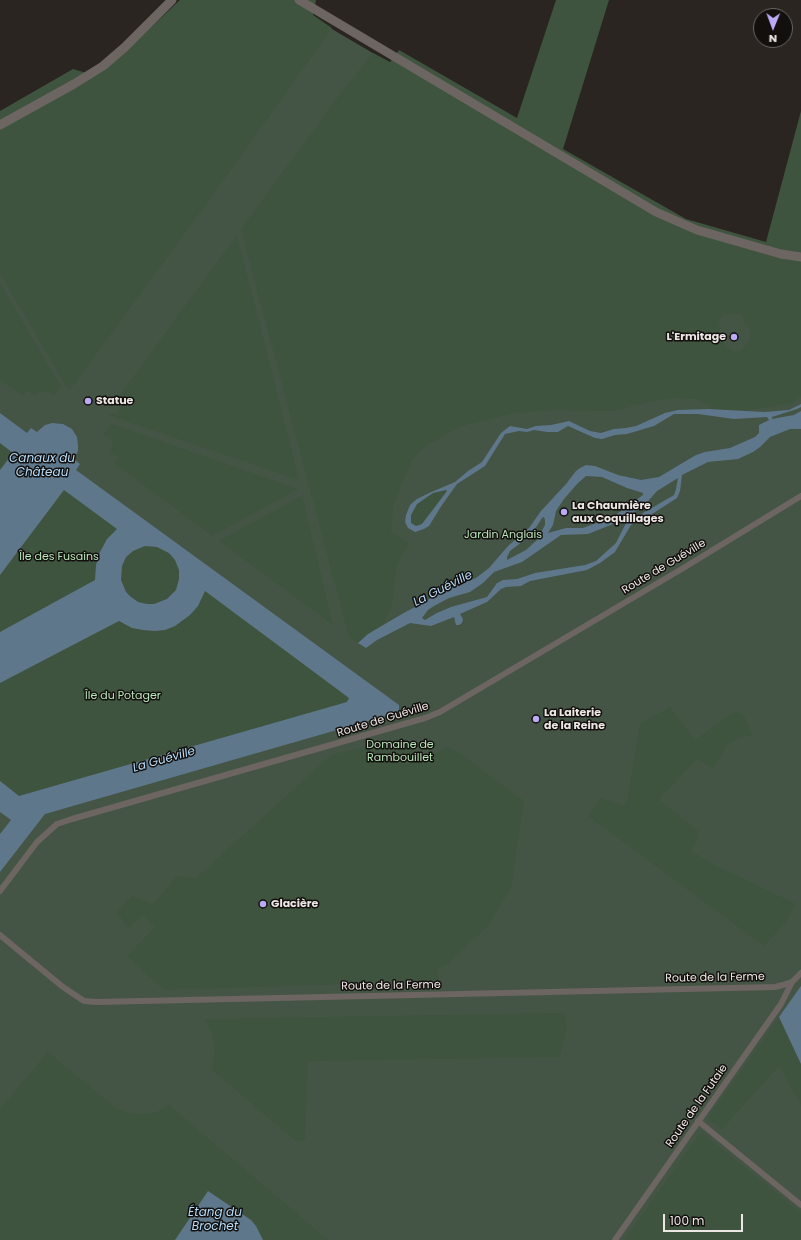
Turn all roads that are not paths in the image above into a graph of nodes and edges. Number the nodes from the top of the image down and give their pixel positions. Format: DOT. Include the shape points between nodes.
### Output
graph roads {
  1 [pos="172,0"];
  2 [pos="299,0"];
  3 [pos="0,126"];
  4 [pos="801,257"];
  5 [pos="801,496"];
  6 [pos="0,891"];
  7 [pos="0,936"];
  8 [pos="801,972"];
  9 [pos="792,982"];
  10 [pos="698,1121"];
  11 [pos="801,1205"];
  12 [pos="615,1240"];
  1 -- 3 [label="main road" via="102,66"];
  2 -- 4 [label="main road" via="656,212 704,232"];
  5 -- 6 [label="street, Route de Guéville" via="440,712 57,824 37,842"];
  7 -- 9 [label="street, Route de la Ferme" via="63,987 84,1001 97,1002 775,987"];
  8 -- 9 [label="street"];
  9 -- 10 [label="street, Route de la Futaie" via="781,1004"];
  10 -- 11 [label="street"];
  10 -- 12 [label="street, Route de la Futaie"];
}
